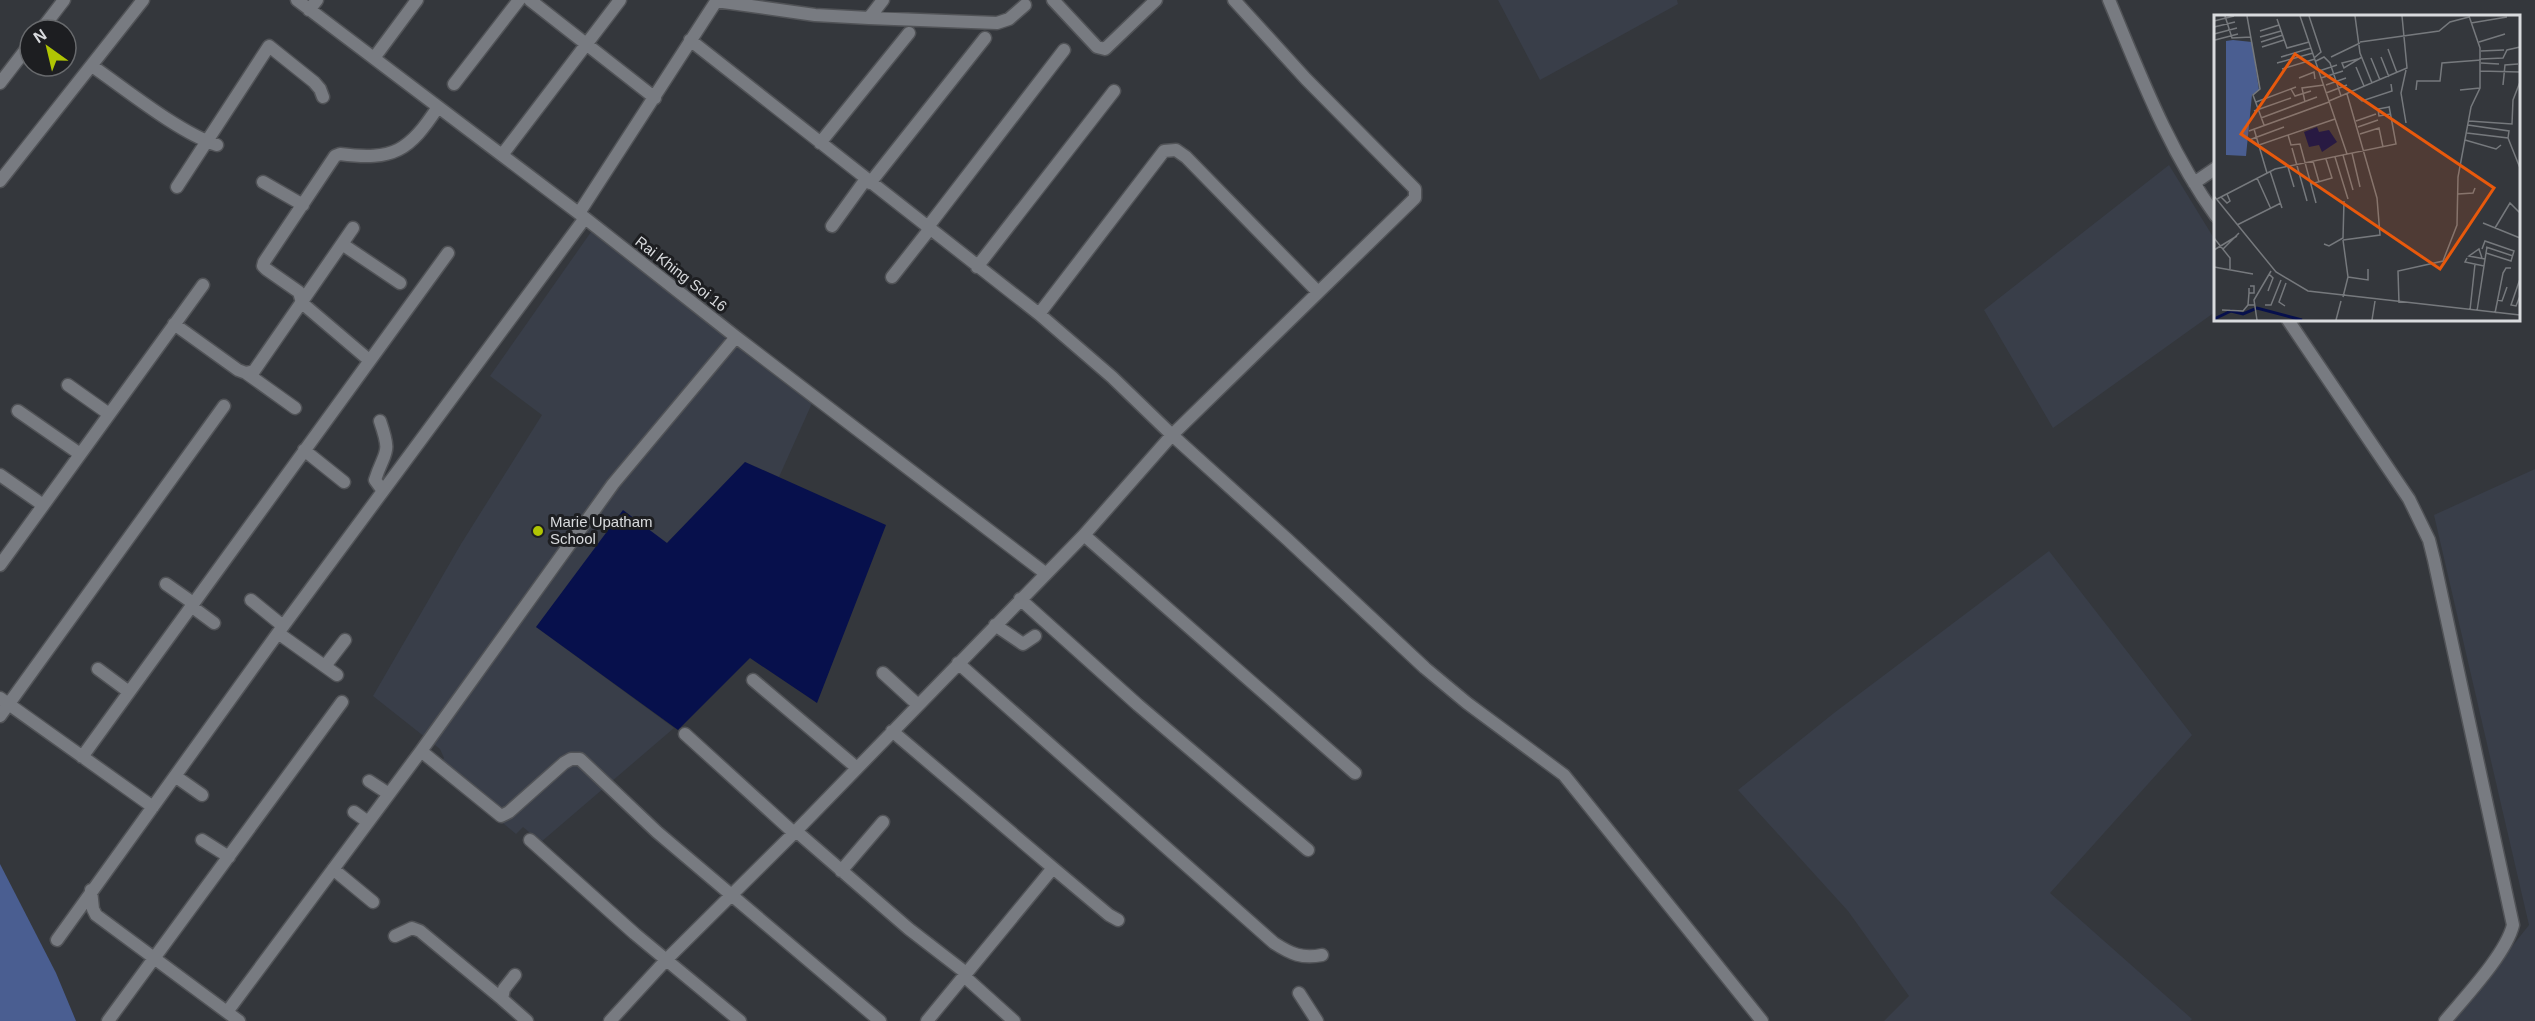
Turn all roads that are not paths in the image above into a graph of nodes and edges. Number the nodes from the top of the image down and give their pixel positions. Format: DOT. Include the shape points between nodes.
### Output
graph roads {
  1 [pos="64,0"];
  2 [pos="144,0"];
  3 [pos="297,0"];
  4 [pos="417,0"];
  5 [pos="519,0"];
  6 [pos="530,0"];
  7 [pos="620,0"];
  8 [pos="883,0"];
  9 [pos="1053,0"];
  10 [pos="1156,0"];
  11 [pos="1234,0"];
  12 [pos="2109,0"];
  13 [pos="717,1"];
  14 [pos="313,5"];
  15 [pos="1025,5"];
  16 [pos="50,18"];
  17 [pos="869,18"];
  18 [pos="909,33"];
  19 [pos="985,38"];
  20 [pos="690,40"];
  21 [pos="588,43"];
  22 [pos="1064,50"];
  23 [pos="374,58"];
  24 [pos="18,60"];
  25 [pos="92,66"];
  26 [pos="0,83"];
  27 [pos="454,84"];
  28 [pos="1114,91"];
  29 [pos="323,97"];
  30 [pos="655,98"];
  31 [pos="438,106"];
  32 [pos="211,143"];
  33 [pos="820,143"];
  34 [pos="502,155"];
  35 [pos="2214,169"];
  36 [pos="0,181"];
  37 [pos="868,181"];
  38 [pos="263,182"];
  39 [pos="2194,183"];
  40 [pos="177,187"];
  41 [pos="303,205"];
  42 [pos="2214,213"];
  43 [pos="582,215"];
  44 [pos="832,226"];
  45 [pos="353,228"];
  46 [pos="928,229"];
  47 [pos="342,244"];
  48 [pos="448,253"];
  49 [pos="977,267"];
  50 [pos="892,277"];
  51 [pos="400,283"];
  52 [pos="203,285"];
  53 [pos="1317,291"];
  54 [pos="302,303"];
  55 [pos="1039,314"];
  56 [pos="2289,321"];
  57 [pos="174,324"];
  58 [pos="736,337"];
  59 [pos="369,360"];
  60 [pos="246,373"];
  61 [pos="68,385"];
  62 [pos="224,406"];
  63 [pos="295,408"];
  64 [pos="18,411"];
  65 [pos="109,414"];
  66 [pos="380,421"];
  67 [pos="1172,435"];
  68 [pos="304,450"];
  69 [pos="80,454"];
  70 [pos="0,475"];
  71 [pos="344,482"];
  72 [pos="383,491"];
  73 [pos="43,505"];
  74 [pos="1084,535"];
  75 [pos="0,565"];
  76 [pos="1045,573"];
  77 [pos="166,584"];
  78 [pos="1020,599"];
  79 [pos="251,600"];
  80 [pos="192,605"];
  81 [pos="214,623"];
  82 [pos="995,625"];
  83 [pos="280,629"];
  84 [pos="1035,636"];
  85 [pos="345,640"];
  86 [pos="958,663"];
  87 [pos="326,666"];
  88 [pos="98,669"];
  89 [pos="883,673"];
  90 [pos="337,675"];
  91 [pos="753,680"];
  92 [pos="129,692"];
  93 [pos="4,701"];
  94 [pos="342,702"];
  95 [pos="918,705"];
  96 [pos="0,716"];
  97 [pos="892,731"];
  98 [pos="685,734"];
  99 [pos="421,751"];
  100 [pos="82,757"];
  101 [pos="857,768"];
  102 [pos="1355,773"];
  103 [pos="175,776"];
  104 [pos="369,781"];
  105 [pos="389,794"];
  106 [pos="202,795"];
  107 [pos="153,807"];
  108 [pos="354,812"];
  109 [pos="368,822"];
  110 [pos="883,822"];
  111 [pos="795,832"];
  112 [pos="202,840"];
  113 [pos="530,840"];
  114 [pos="1308,850"];
  115 [pos="230,857"];
  116 [pos="1053,868"];
  117 [pos="333,869"];
  118 [pos="841,871"];
  119 [pos="91,890"];
  120 [pos="732,895"];
  121 [pos="373,903"];
  122 [pos="1118,920"];
  123 [pos="395,936"];
  124 [pos="57,940"];
  125 [pos="1322,954"];
  126 [pos="156,958"];
  127 [pos="667,959"];
  128 [pos="965,974"];
  129 [pos="514,975"];
  130 [pos="1299,993"];
  131 [pos="502,999"];
  132 [pos="227,1011"];
  133 [pos="108,1021"];
  134 [pos="239,1021"];
  135 [pos="527,1021"];
  136 [pos="610,1021"];
  137 [pos="740,1021"];
  138 [pos="880,1021"];
  139 [pos="927,1021"];
  140 [pos="1014,1021"];
  141 [pos="1317,1021"];
  142 [pos="1762,1021"];
  143 [pos="2445,1021"];
  1 -- 16 [label="street"];
  2 -- 25 [label="street"];
  3 -- 14 [label="street, Rai Khing Soi 16"];
  4 -- 23 [label="street"];
  5 -- 27 [label="street"];
  6 -- 21 [label="street"];
  7 -- 21 [label="street"];
  8 -- 17 [label="street"];
  9 -- 10 [label="street" via="1097,47 1105,49"];
  11 -- 53 [label="street" via="1415,189 1415,198"];
  12 -- 39 [label="street" via="2157,115"];
  13 -- 17 [label="street" via="815,15"];
  13 -- 20 [label="street"];
  14 -- 23 [label="street, Rai Khing Soi 16"];
  15 -- 17 [label="street" via="1009,19 998,22"];
  18 -- 33 [label="street"];
  19 -- 37 [label="street"];
  20 -- 30 [label="street"];
  20 -- 33 [label="street"];
  21 -- 30 [label="street"];
  21 -- 34 [label="street"];
  22 -- 46 [label="street"];
  23 -- 31 [label="street, Rai Khing Soi 16"];
  24 -- 26 [label="street"];
  25 -- 32 [label="street"];
  25 -- 36 [label="street"];
  28 -- 49 [label="street"];
  29 -- 32 [label="street" via="314,82 269,46"];
  30 -- 43 [label="street"];
  31 -- 34 [label="street, Rai Khing Soi 16"];
  31 -- 41 [label="street" via="423,129 400,151 338,154"];
  32 -- 40 [label="street"];
  33 -- 37 [label="street"];
  34 -- 43 [label="street, Rai Khing Soi 16"];
  35 -- 39 [label="street"];
  37 -- 44 [label="street"];
  37 -- 46 [label="street"];
  38 -- 41 [label="street"];
  39 -- 42 [label="street"];
  41 -- 54 [label="street" via="263,266 300,292"];
  43 -- 58 [label="street, Rai Khing Soi 16"];
  43 -- 72 [label="street"];
  45 -- 47 [label="street"];
  46 -- 49 [label="street"];
  46 -- 50 [label="street"];
  47 -- 51 [label="street"];
  47 -- 54 [label="street"];
  48 -- 59 [label="street"];
  49 -- 55 [label="street"];
  52 -- 57 [label="street"];
  53 -- 55 [label="street" via="1186,157 1171,149 1164,151"];
  53 -- 67 [label="street"];
  54 -- 59 [label="street"];
  54 -- 60 [label="street" via="254,370"];
  55 -- 67 [label="street"];
  56 -- 143 [label="street" via="2415,507 2434,560 2513,925 2501,951"];
  57 -- 60 [label="street"];
  57 -- 65 [label="street"];
  58 -- 76 [label="street, Rai Khing Soi 16"];
  58 -- 99 [label="street" via="613,484"];
  59 -- 68 [label="street"];
  60 -- 63 [label="street"];
  61 -- 65 [label="street"];
  62 -- 93 [label="street"];
  64 -- 69 [label="street"];
  65 -- 69 [label="street"];
  66 -- 72 [label="street" via="388,444 375,480"];
  67 -- 74 [label="street"];
  67 -- 142 [label="street" via="1425,668 1564,775"];
  68 -- 71 [label="street"];
  68 -- 80 [label="street"];
  69 -- 73 [label="street"];
  70 -- 73 [label="street"];
  72 -- 83 [label="street"];
  73 -- 75 [label="street"];
  74 -- 76 [label="street"];
  74 -- 102 [label="street"];
  76 -- 78 [label="street"];
  77 -- 80 [label="street"];
  78 -- 82 [label="street"];
  78 -- 114 [label="street" via="1145,712"];
  79 -- 83 [label="street"];
  80 -- 81 [label="street"];
  80 -- 92 [label="street"];
  82 -- 84 [label="street" via="1023,644"];
  82 -- 86 [label="street"];
  83 -- 87 [label="street"];
  83 -- 103 [label="street"];
  85 -- 87 [label="street"];
  86 -- 95 [label="street"];
  86 -- 125 [label="street" via="1274,943 1301,957"];
  87 -- 90 [label="street"];
  88 -- 92 [label="street"];
  89 -- 95 [label="street"];
  91 -- 101 [label="street"];
  92 -- 100 [label="street"];
  93 -- 96 [label="street"];
  93 -- 100 [label="street"];
  94 -- 115 [label="street"];
  95 -- 97 [label="street"];
  97 -- 101 [label="street"];
  97 -- 116 [label="street"];
  98 -- 111 [label="street"];
  99 -- 105 [label="street"];
  99 -- 120 [label="street" via="501,816 564,763 580,759 657,832"];
  100 -- 107 [label="street"];
  101 -- 111 [label="street"];
  103 -- 106 [label="street"];
  103 -- 107 [label="street"];
  104 -- 105 [label="street"];
  105 -- 109 [label="street"];
  107 -- 119 [label="street"];
  108 -- 109 [label="street"];
  109 -- 117 [label="street"];
  110 -- 118 [label="street"];
  111 -- 118 [label="street"];
  111 -- 120 [label="street"];
  112 -- 115 [label="street"];
  113 -- 127 [label="street"];
  115 -- 126 [label="street"];
  116 -- 122 [label="street"];
  116 -- 128 [label="street"];
  117 -- 121 [label="street"];
  117 -- 132 [label="street"];
  118 -- 128 [label="street"];
  119 -- 124 [label="street"];
  119 -- 126 [label="street" via="96,915"];
  120 -- 127 [label="street"];
  120 -- 138 [label="street"];
  123 -- 131 [label="street" via="412,928 420,931"];
  126 -- 132 [label="street"];
  126 -- 133 [label="street"];
  127 -- 136 [label="street"];
  127 -- 137 [label="street"];
  128 -- 139 [label="street"];
  128 -- 140 [label="street"];
  129 -- 131 [label="street"];
  130 -- 141 [label="street"];
  131 -- 135 [label="street"];
  132 -- 134 [label="street"];
}
